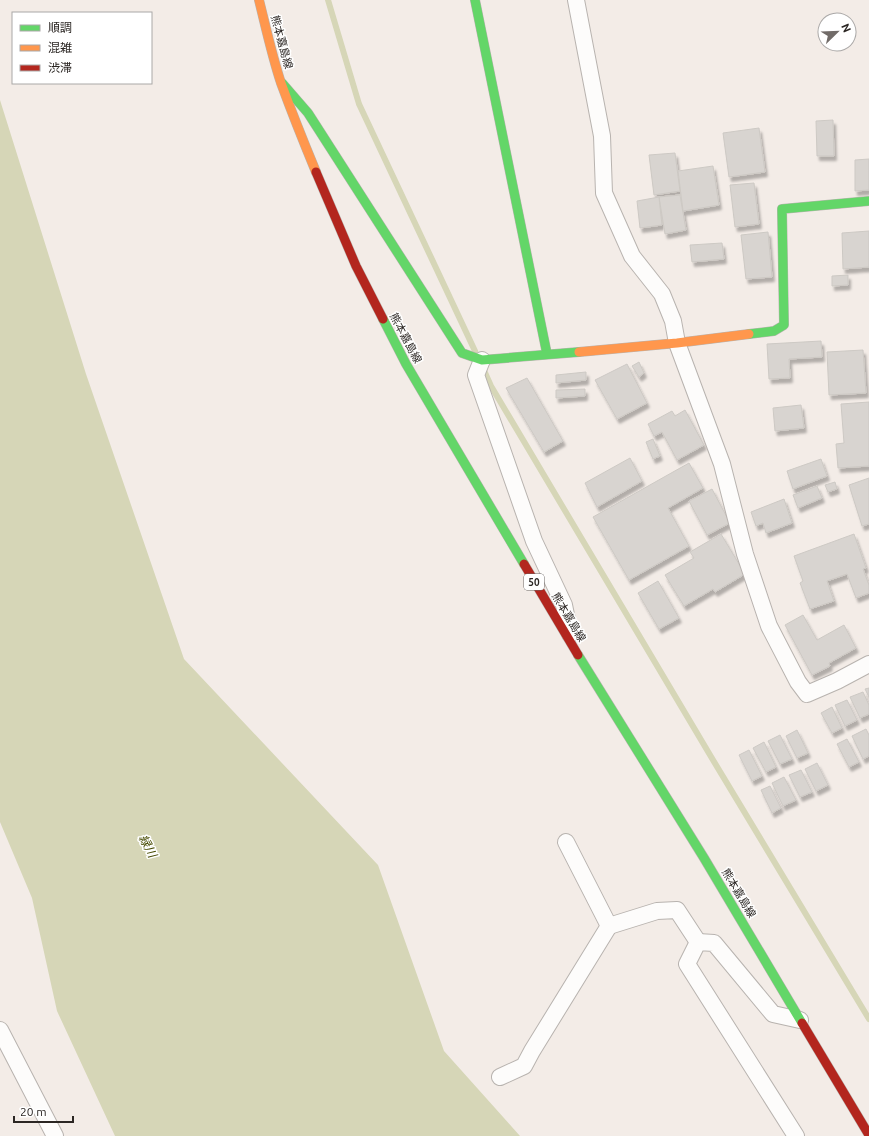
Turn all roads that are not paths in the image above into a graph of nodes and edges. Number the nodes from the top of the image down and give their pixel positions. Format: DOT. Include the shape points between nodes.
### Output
graph roads {
  1 [pos="259,0"];
  2 [pos="475,0"];
  3 [pos="576,0"];
  4 [pos="281,82"];
  5 [pos="869,201"];
  6 [pos="677,343"];
  7 [pos="547,354"];
  8 [pos="482,360"];
  9 [pos="572,646"];
  10 [pos="869,664"];
  11 [pos="566,842"];
  12 [pos="609,926"];
  13 [pos="698,942"];
  14 [pos="800,1020"];
  15 [pos="2,1038"];
  16 [pos="500,1076"];
  17 [pos="858,1116"];
  18 [pos="869,1123"];
  19 [pos="869,1135"];
  20 [pos="55,1136"];
  21 [pos="796,1136"];
  1 -- 4 [label="main road, 熊本嘉島線 / 50"];
  2 -- 7 [label="main road"];
  3 -- 6 [label="street" via="602,136 604,193 632,256 662,294 673,320"];
  4 -- 8 [label="main road" via="308,113 462,353"];
  4 -- 9 [label="main road, 熊本嘉島線 / 50" via="356,266 398,350"];
  5 -- 6 [label="main road" via="782,209 784,325 774,331"];
  6 -- 7 [label="main road"];
  6 -- 10 [label="street" via="722,464 745,554 769,626 798,682 807,694"];
  7 -- 8 [label="main road"];
  8 -- 9 [label="street" via="476,375 534,541 564,605"];
  9 -- 14 [label="main road, 熊本嘉島線 / 50" via="704,858"];
  11 -- 12 [label="street"];
  12 -- 13 [label="street" via="657,910 677,910"];
  12 -- 16 [label="street" via="524,1066"];
  13 -- 14 [label="street" via="714,943 773,1014"];
  13 -- 21 [label="street" via="687,964"];
  14 -- 17 [label="main road, 熊本嘉島線 / 50"];
  15 -- 20 [label="street"];
  17 -- 18 [label="main road"];
  17 -- 19 [label="main road, 熊本嘉島線 / 50"];
}
